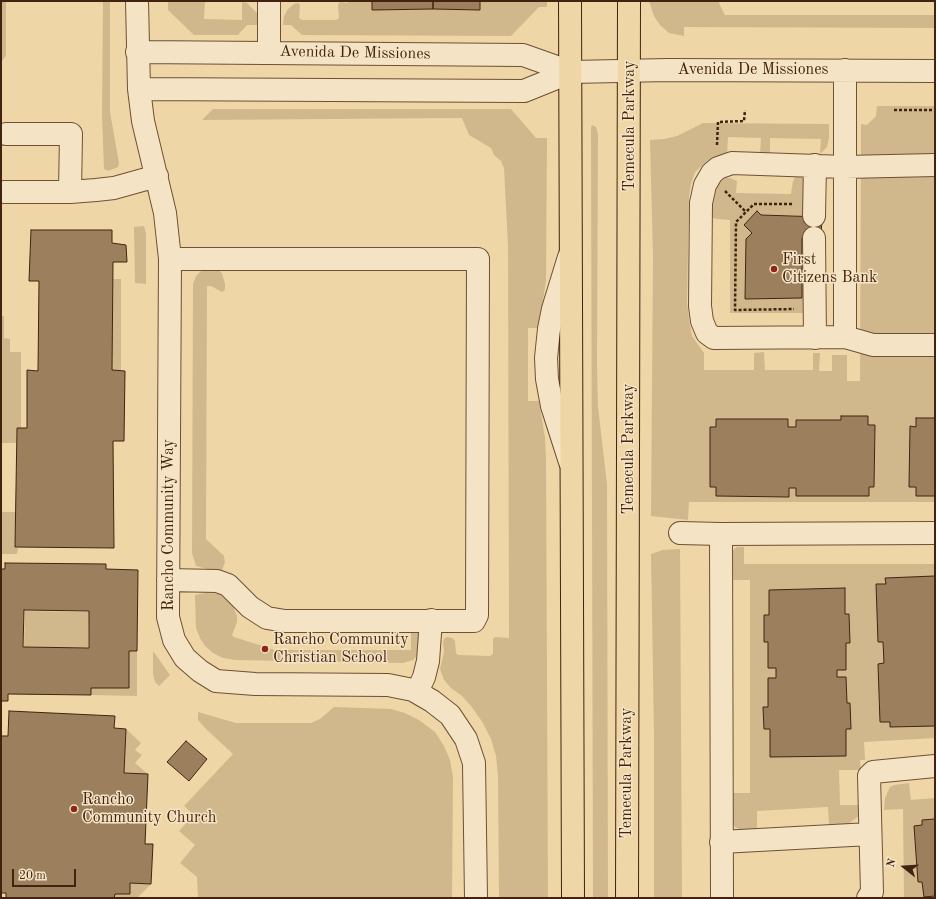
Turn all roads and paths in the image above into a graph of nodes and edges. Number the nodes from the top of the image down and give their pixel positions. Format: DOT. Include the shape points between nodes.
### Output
graph roads {
  1 [pos="137,1"];
  2 [pos="269,1"];
  3 [pos="570,1"];
  4 [pos="629,1"];
  5 [pos="138,52"];
  6 [pos="269,52"];
  7 [pos="630,70"];
  8 [pos="845,70"];
  9 [pos="935,71"];
  10 [pos="570,72"];
  11 [pos="139,89"];
  12 [pos="894,110"];
  13 [pos="935,110"];
  14 [pos="6,134"];
  15 [pos="815,165"];
  16 [pos="935,165"];
  17 [pos="845,167"];
  18 [pos="157,176"];
  19 [pos="4,192"];
  20 [pos="70,192"];
  21 [pos="815,210"];
  22 [pos="814,238"];
  23 [pos="170,259"];
  24 [pos="815,309"];
  25 [pos="815,338"];
  26 [pos="845,338"];
  27 [pos="935,345"];
  28 [pos="680,533"];
  29 [pos="935,533"];
  30 [pos="721,534"];
  31 [pos="168,580"];
  32 [pos="431,620"];
  33 [pos="417,692"];
  34 [pos="935,766"];
  35 [pos="870,834"];
  36 [pos="721,842"];
  37 [pos="476,898"];
  38 [pos="572,898"];
  39 [pos="627,898"];
  40 [pos="722,898"];
  41 [pos="868,898"];
  1 -- 5 [label="street, Rancho Community Way"];
  2 -- 6 [label="street"];
  3 -- 10 [label="main road"];
  4 -- 7 [label="main road, Temecula Parkway"];
  5 -- 6 [label="street, Avenida De Missiones"];
  5 -- 11 [label="street, Rancho Community Way"];
  6 -- 10 [label="street, Avenida De Missiones" via="523,55"];
  7 -- 8 [label="street, Avenida De Missiones"];
  7 -- 10 [label="street, Avenida De Missiones"];
  7 -- 39 [label="main road, Temecula Parkway"];
  8 -- 9 [label="street, Avenida De Missiones"];
  8 -- 17 [label="street"];
  10 -- 11 [label="street, Avenida De Missiones" via="524,91"];
  10 -- 38 [label="main road"];
  11 -- 18 [label="street, Rancho Community Way" via="143,121"];
  12 -- 13 [label="path"];
  14 -- 20 [label="street" via="71,134"];
  15 -- 17 [label="street"];
  15 -- 21 [label="street"];
  15 -- 25 [label="street" via="732,163 712,173 705,185 701,203 700,306 707,333 714,338"];
  16 -- 17 [label="street"];
  17 -- 26 [label="street"];
  18 -- 20 [label="street" via="114,188"];
  18 -- 23 [label="street, Rancho Community Way" via="165,214"];
  19 -- 20 [label="street"];
  21 -- 24 [label="path" via="754,204 736,222 735,310"];
  22 -- 24 [label="street"];
  23 -- 31 [label="street, Rancho Community Way"];
  23 -- 32 [label="street" via="478,259 477,615 474,621"];
  24 -- 25 [label="street"];
  25 -- 26 [label="street"];
  26 -- 27 [label="street" via="873,345"];
  28 -- 30 [label="street"];
  29 -- 30 [label="street"];
  30 -- 36 [label="street"];
  31 -- 32 [label="street" via="228,584 250,607 267,618 285,621"];
  31 -- 33 [label="street, Rancho Community Way" via="168,617 174,640 185,658 216,681 255,684 388,685"];
  32 -- 33 [label="street" via="428,661"];
  33 -- 37 [label="street, Rancho Community Way" via="450,715 466,739 474,763"];
  34 -- 35 [label="street" via="873,772 869,776"];
  35 -- 36 [label="street"];
  35 -- 41 [label="street" via="872,892"];
  36 -- 40 [label="street"];
}
